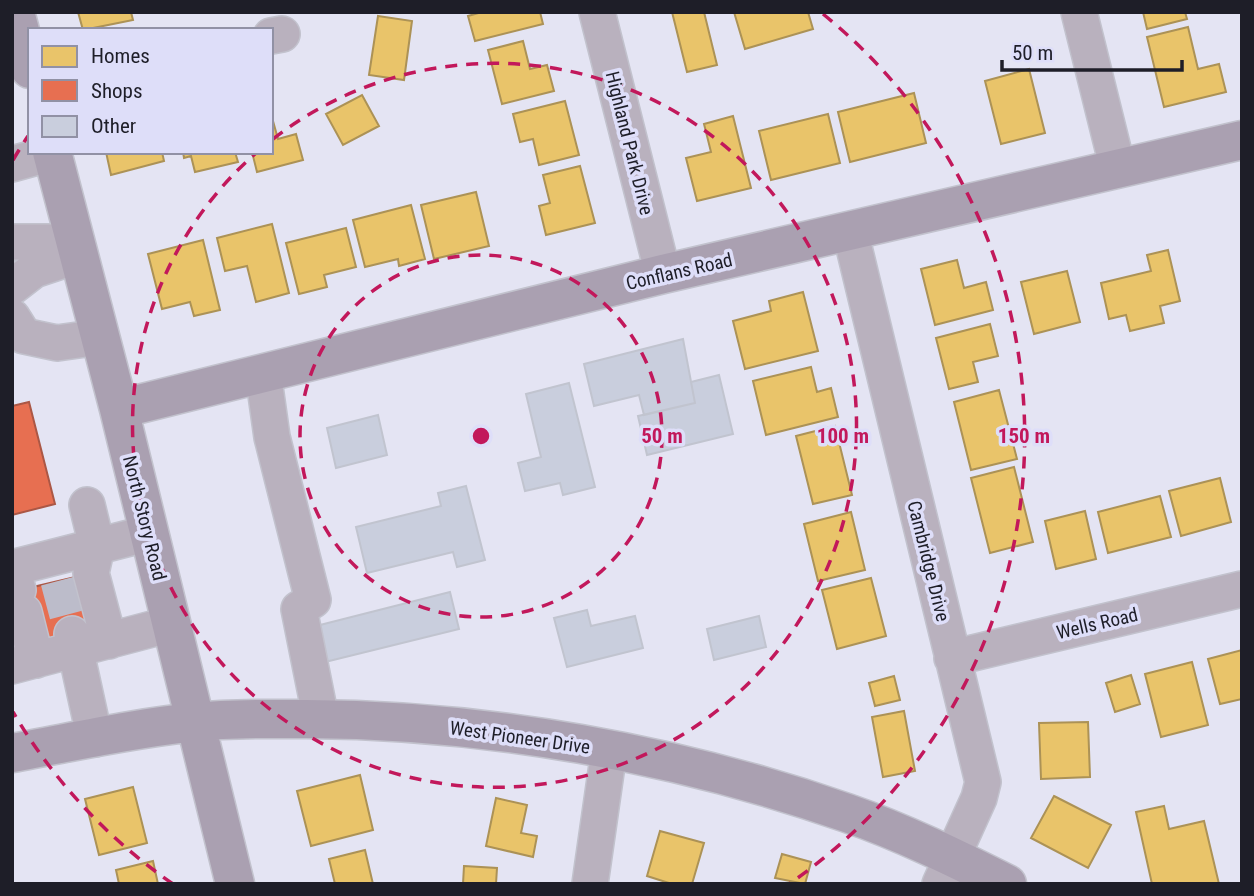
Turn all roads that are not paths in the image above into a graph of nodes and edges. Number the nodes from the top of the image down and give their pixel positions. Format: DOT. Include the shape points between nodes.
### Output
graph roads {
  1 [pos="15,12"];
  2 [pos="597,12"];
  3 [pos="1079,12"];
  4 [pos="28,61"];
  5 [pos="1242,140"];
  6 [pos="48,154"];
  7 [pos="52,154"];
  8 [pos="12,164"];
  9 [pos="1118,169"];
  10 [pos="850,231"];
  11 [pos="12,242"];
  12 [pos="77,249"];
  13 [pos="663,274"];
  14 [pos="13,285"];
  15 [pos="12,317"];
  16 [pos="100,337"];
  17 [pos="263,373"];
  18 [pos="119,409"];
  19 [pos="87,505"];
  20 [pos="149,533"];
  21 [pos="97,546"];
  22 [pos="1242,589"];
  23 [pos="171,624"];
  24 [pos="109,641"];
  25 [pos="74,642"];
  26 [pos="952,658"];
  27 [pos="24,663"];
  28 [pos="321,719"];
  29 [pos="194,722"];
  30 [pos="95,739"];
  31 [pos="13,750"];
  32 [pos="609,751"];
  33 [pos="946,870"];
  34 [pos="234,884"];
  35 [pos="590,884"];
  36 [pos="1007,884"];
  1 -- 4 [label="main road"];
  2 -- 13 [label="street, Highland Park Drive"];
  3 -- 9 [label="street"];
  5 -- 9 [label="main road, Conflans Road"];
  6 -- 8 [label="street"];
  7 -- 12 [label="main road, North Story Road"];
  9 -- 10 [label="main road, Conflans Road"];
  10 -- 13 [label="main road, Conflans Road"];
  10 -- 26 [label="street, Cambridge Drive"];
  11 -- 12 [label="street"];
  12 -- 14 [label="street"];
  12 -- 16 [label="main road, North Story Road"];
  13 -- 17 [label="main road, Conflans Road"];
  15 -- 16 [label="street" via="24,335 57,343"];
  16 -- 18 [label="main road, North Story Road"];
  17 -- 18 [label="main road, Conflans Road"];
  17 -- 28 [label="street" via="272,437 313,600 299,609"];
  18 -- 20 [label="main road, North Story Road"];
  19 -- 21 [label="street"];
  20 -- 21 [label="street"];
  20 -- 23 [label="main road, North Story Road"];
  21 -- 24 [label="street" via="91,573"];
  21 -- 27 [label="street" via="55,570 12,568 21,601"];
  22 -- 26 [label="street, Wells Road"];
  23 -- 24 [label="street"];
  23 -- 29 [label="main road, North Story Road"];
  24 -- 25 [label="street"];
  25 -- 27 [label="street"];
  25 -- 30 [label="street"];
  26 -- 33 [label="street, Cambridge Drive" via="983,782"];
  28 -- 29 [label="main road, West Pioneer Drive"];
  28 -- 32 [label="main road, West Pioneer Drive" via="439,725"];
  29 -- 30 [label="main road, West Pioneer Drive"];
  29 -- 34 [label="main road, North Story Road"];
  30 -- 31 [label="main road, West Pioneer Drive"];
  32 -- 33 [label="main road, West Pioneer Drive" via="849,813"];
  32 -- 35 [label="street"];
  33 -- 36 [label="main road, West Pioneer Drive"];
}
